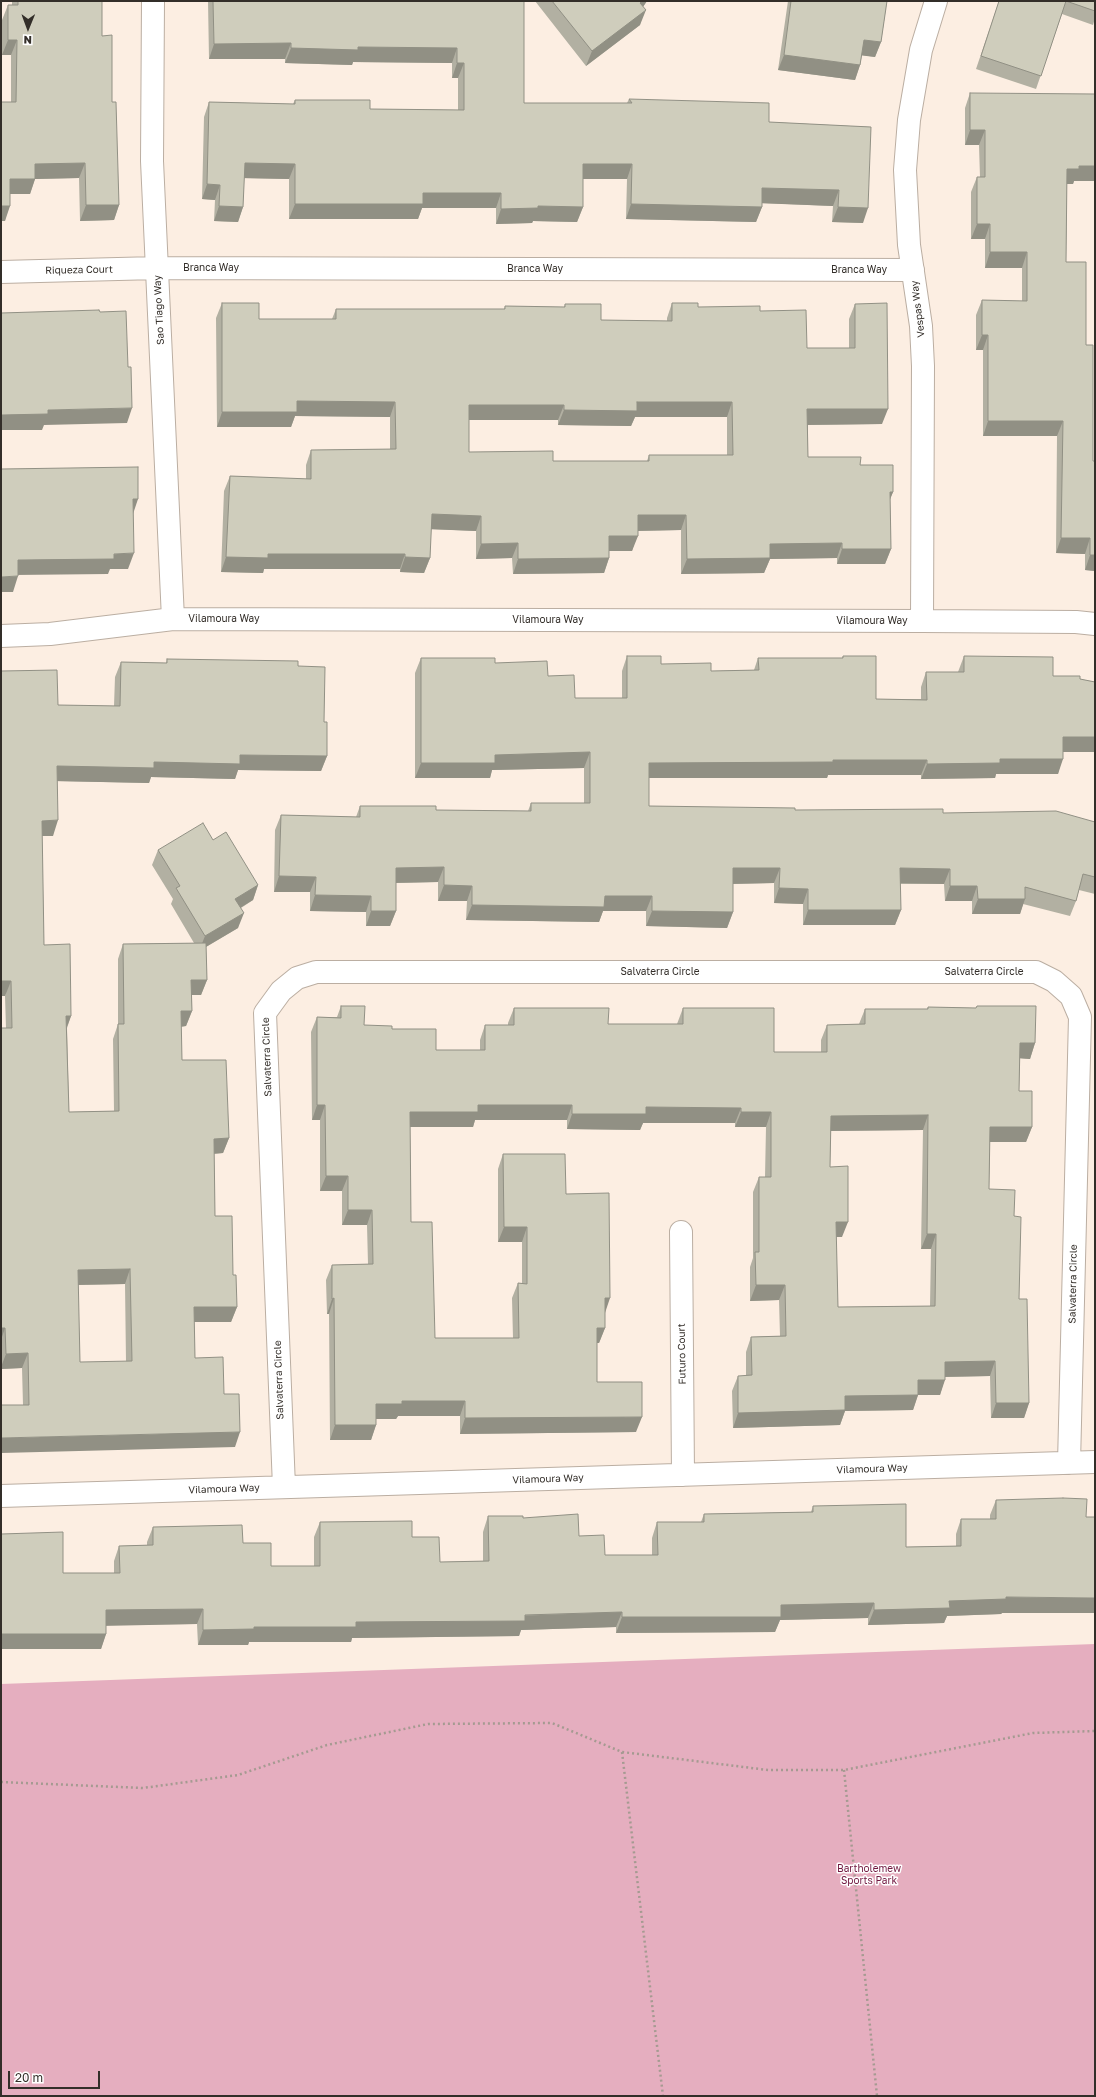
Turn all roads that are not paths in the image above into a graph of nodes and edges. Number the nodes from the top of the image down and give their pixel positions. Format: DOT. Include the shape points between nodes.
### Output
graph roads {
  1 [pos="153,1"];
  2 [pos="936,1"];
  3 [pos="157,268"];
  4 [pos="913,270"];
  5 [pos="1,272"];
  6 [pos="173,619"];
  7 [pos="922,621"];
  8 [pos="1095,624"];
  9 [pos="1,636"];
  10 [pos="681,1232"];
  11 [pos="1095,1462"];
  12 [pos="1069,1463"];
  13 [pos="684,1475"];
  14 [pos="284,1487"];
  15 [pos="1,1496"];
  1 -- 3 [label="street, Sao Tiago Way" via="152,160"];
  2 -- 4 [label="street, Vespas Way" via="921,50 909,120 905,170"];
  3 -- 4 [label="street, Branca Way"];
  3 -- 5 [label="street, Riqueza Court"];
  3 -- 6 [label="street, Sao Tiago Way"];
  4 -- 7 [label="street, Vespas Way" via="921,326 923,366"];
  6 -- 7 [label="street, Vilamoura Way"];
  6 -- 9 [label="street, Vilamoura Way" via="50,634"];
  7 -- 8 [label="street, Vilamoura Way"];
  10 -- 13 [label="street, Futuro Court"];
  11 -- 12 [label="street, Vilamoura Way"];
  12 -- 13 [label="street, Vilamoura Way"];
  12 -- 14 [label="street, Salvaterra Circle" via="1080,1017 1071,996 1054,981 1036,972 316,972 297,978 281,991 265,1013"];
  13 -- 14 [label="street, Vilamoura Way"];
  14 -- 15 [label="street, Vilamoura Way"];
}
